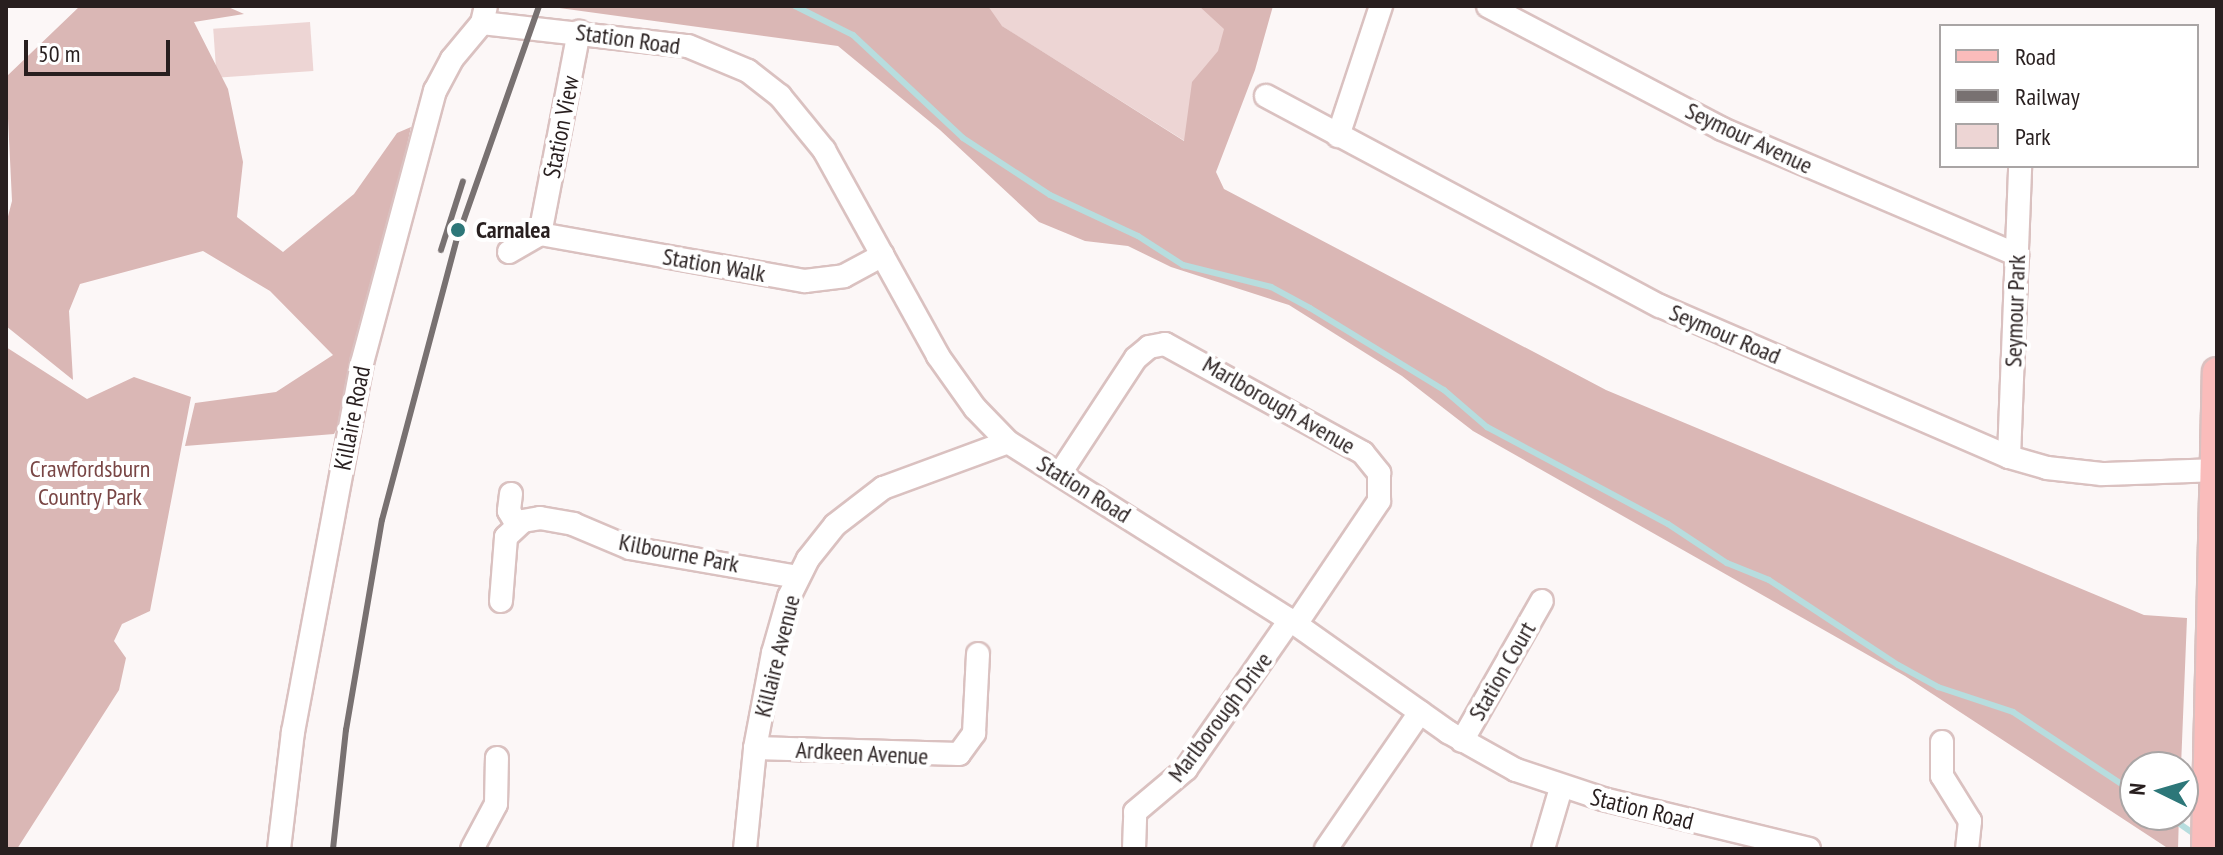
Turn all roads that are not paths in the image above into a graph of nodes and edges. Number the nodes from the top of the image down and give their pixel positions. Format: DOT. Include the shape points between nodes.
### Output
graph roads {
  1 [pos="1381,6"];
  2 [pos="1488,6"];
  3 [pos="484,15"];
  4 [pos="579,32"];
  5 [pos="1266,96"];
  6 [pos="1338,136"];
  7 [pos="2020,168"];
  8 [pos="540,234"];
  9 [pos="509,252"];
  10 [pos="883,255"];
  11 [pos="2017,255"];
  12 [pos="2217,372"];
  13 [pos="1008,442"];
  14 [pos="2009,457"];
  15 [pos="2215,470"];
  16 [pos="1061,472"];
  17 [pos="511,494"];
  18 [pos="517,525"];
  19 [pos="798,577"];
  20 [pos="501,601"];
  21 [pos="1542,601"];
  22 [pos="1293,622"];
  23 [pos="978,654"];
  24 [pos="1420,712"];
  25 [pos="1462,741"];
  26 [pos="1942,742"];
  27 [pos="755,748"];
  28 [pos="497,758"];
  29 [pos="1561,788"];
  30 [pos="1716,838"];
  31 [pos="279,849"];
  32 [pos="472,849"];
  33 [pos="745,849"];
  34 [pos="1134,849"];
  35 [pos="1326,849"];
  36 [pos="1543,849"];
  37 [pos="1809,849"];
  38 [pos="1967,849"];
  39 [pos="2206,849"];
  1 -- 6 [label="street"];
  2 -- 11 [label="street, Seymour Avenue" via="1722,129"];
  3 -- 4 [label="street, Station Road"];
  3 -- 31 [label="street, Killaire Road" via="435,91 362,363 293,732"];
  4 -- 8 [label="street, Station View"];
  4 -- 10 [label="street, Station Road" via="688,46 729,61 766,84 824,150"];
  5 -- 6 [label="street, Seymour Road"];
  6 -- 14 [label="street, Seymour Road" via="1660,306"];
  7 -- 11 [label="street, Seymour Park"];
  8 -- 9 [label="street"];
  8 -- 10 [label="street, Station Walk" via="805,281 844,276"];
  10 -- 13 [label="street, Station Road" via="938,356 975,408"];
  11 -- 14 [label="street, Seymour Park"];
  12 -- 15 [label="main road"];
  13 -- 16 [label="street, Station Road"];
  13 -- 19 [label="street, Killaire Avenue" via="900,479 868,498 835,525"];
  14 -- 15 [label="street, Seymour Road" via="2102,474"];
  15 -- 39 [label="main road"];
  16 -- 22 [label="street, Station Road"];
  16 -- 22 [label="street, Marlborough Avenue" via="1136,358 1149,347 1165,344 1363,453 1379,473 1379,501"];
  17 -- 18 [label="street" via="509,511"];
  18 -- 19 [label="street, Kilbourne Park" via="540,518 573,524 630,548"];
  18 -- 20 [label="street" via="506,537"];
  19 -- 27 [label="street, Killaire Avenue" via="773,653"];
  21 -- 25 [label="street, Station Court"];
  22 -- 24 [label="street, Station Road"];
  22 -- 34 [label="street, Marlborough Drive" via="1186,769 1135,812"];
  23 -- 27 [label="street, Ardkeen Avenue" via="974,733 959,754"];
  24 -- 25 [label="street, Station Road"];
  24 -- 35 [label="street"];
  25 -- 29 [label="street, Station Road"];
  26 -- 38 [label="street" via="1942,776 1970,821"];
  27 -- 33 [label="street, Killaire Avenue"];
  28 -- 32 [label="street" via="496,804"];
  29 -- 30 [label="street, Station Road"];
  29 -- 36 [label="street"];
  30 -- 37 [label="street, Station Road"];
}
